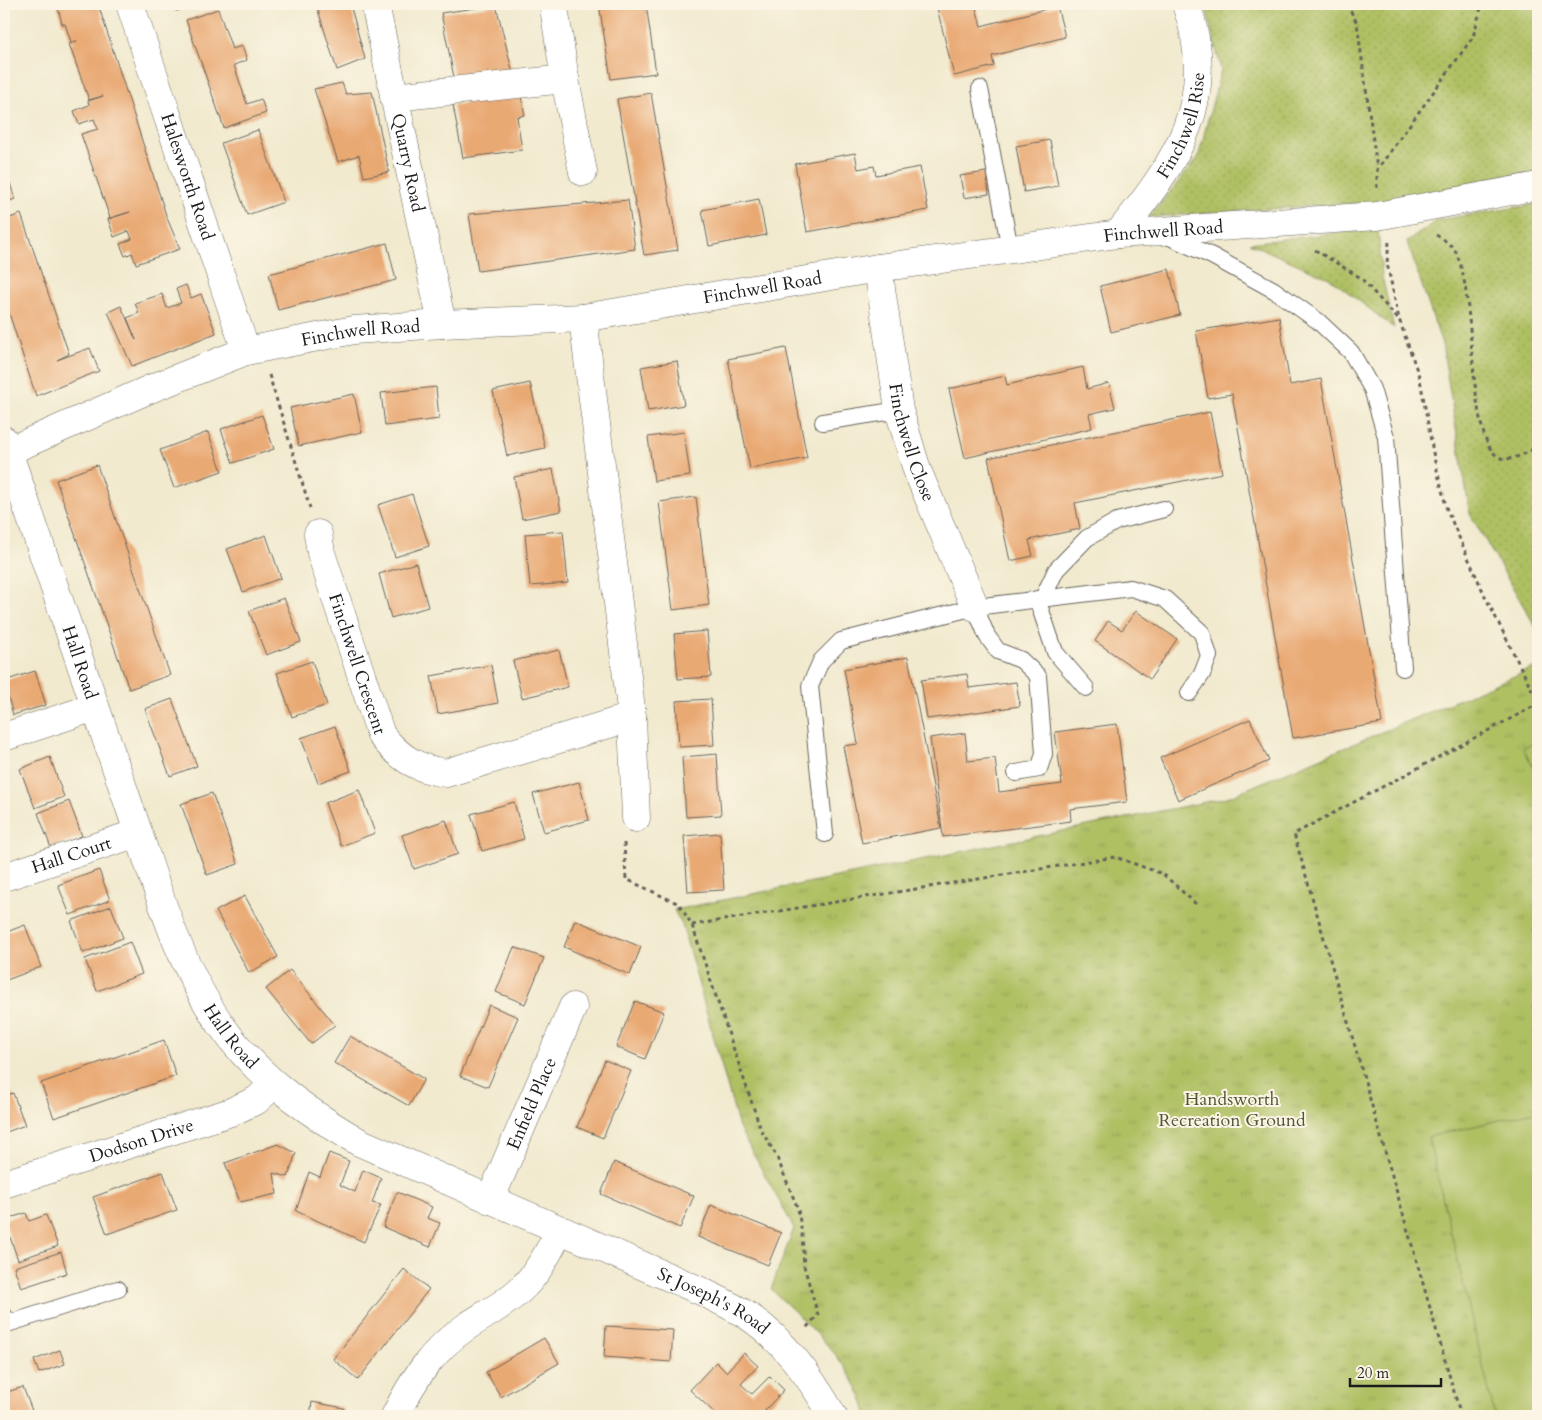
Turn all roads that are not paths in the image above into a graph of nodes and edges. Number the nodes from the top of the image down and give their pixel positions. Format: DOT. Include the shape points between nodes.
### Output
graph roads {
  1 [pos="130,4"];
  2 [pos="375,4"];
  3 [pos="1186,4"];
  4 [pos="554,14"];
  5 [pos="565,79"];
  6 [pos="980,89"];
  7 [pos="394,97"];
  8 [pos="583,172"];
  9 [pos="1538,186"];
  10 [pos="1156,231"];
  11 [pos="1118,234"];
  12 [pos="1010,249"];
  13 [pos="878,268"];
  14 [pos="583,318"];
  15 [pos="442,324"];
  16 [pos="254,350"];
  17 [pos="899,410"];
  18 [pos="823,422"];
  19 [pos="5,448"];
  20 [pos="1164,509"];
  21 [pos="318,534"];
  22 [pos="1040,599"];
  23 [pos="975,608"];
  24 [pos="1403,668"];
  25 [pos="1086,688"];
  26 [pos="1189,693"];
  27 [pos="95,707"];
  28 [pos="632,717"];
  29 [pos="4,737"];
  30 [pos="1016,773"];
  31 [pos="636,818"];
  32 [pos="138,833"];
  33 [pos="825,834"];
  34 [pos="4,877"];
  35 [pos="573,1007"];
  36 [pos="273,1085"];
  37 [pos="4,1184"];
  38 [pos="490,1200"];
  39 [pos="560,1230"];
  40 [pos="118,1289"];
  41 [pos="4,1316"];
  42 [pos="395,1416"];
  43 [pos="833,1416"];
  1 -- 16 [label="street, Halesworth Road"];
  2 -- 7 [label="street, Quarry Road"];
  3 -- 11 [label="street, Finchwell Rise" via="1199,52 1193,110 1171,163"];
  4 -- 5 [label="street"];
  5 -- 7 [label="street"];
  5 -- 8 [label="street"];
  6 -- 12 [label="lane"];
  7 -- 15 [label="street, Quarry Road"];
  9 -- 10 [label="street, Finchwell Road" via="1384,214"];
  10 -- 11 [label="street, Finchwell Road"];
  10 -- 24 [label="lane" via="1212,256 1274,290 1318,321 1351,352 1372,390 1386,437"];
  11 -- 12 [label="street, Finchwell Road"];
  12 -- 13 [label="street, Finchwell Road"];
  13 -- 14 [label="street, Finchwell Road"];
  13 -- 17 [label="street, Finchwell Close"];
  14 -- 15 [label="street, Finchwell Road"];
  14 -- 28 [label="street"];
  15 -- 16 [label="street, Finchwell Road" via="354,330"];
  16 -- 19 [label="street, Finchwell Road"];
  17 -- 18 [label="lane"];
  17 -- 23 [label="street, Finchwell Close" via="918,470"];
  19 -- 27 [label="street, Hall Road"];
  20 -- 22 [label="lane" via="1117,521 1087,538 1056,570"];
  21 -- 28 [label="street, Finchwell Crescent" via="321,553 381,735 411,764 428,771 446,773"];
  22 -- 23 [label="lane"];
  22 -- 25 [label="lane" via="1055,652"];
  22 -- 26 [label="lane" via="1131,588 1165,599 1202,633 1209,656"];
  23 -- 30 [label="lane" via="987,636 998,651 1021,660 1038,676 1044,754 1039,769"];
  23 -- 33 [label="lane" via="842,641 821,662 810,686"];
  27 -- 29 [label="street"];
  27 -- 32 [label="street, Hall Road"];
  28 -- 31 [label="street"];
  32 -- 34 [label="street, Hall Court"];
  32 -- 36 [label="street, Hall Road" via="188,970 221,1026"];
  35 -- 38 [label="street, Enfield Place"];
  36 -- 37 [label="street, Dodson Drive" via="257,1100 231,1112"];
  36 -- 38 [label="street, Hall Road" via="314,1115 360,1142"];
  38 -- 39 [label="street, Hall Road"];
  39 -- 42 [label="street" via="543,1261 521,1290 465,1327 435,1352 407,1392"];
  39 -- 43 [label="street, St Joseph's Road" via="711,1296 748,1316 786,1347"];
  40 -- 41 [label="lane" via="6,1324"];
}
